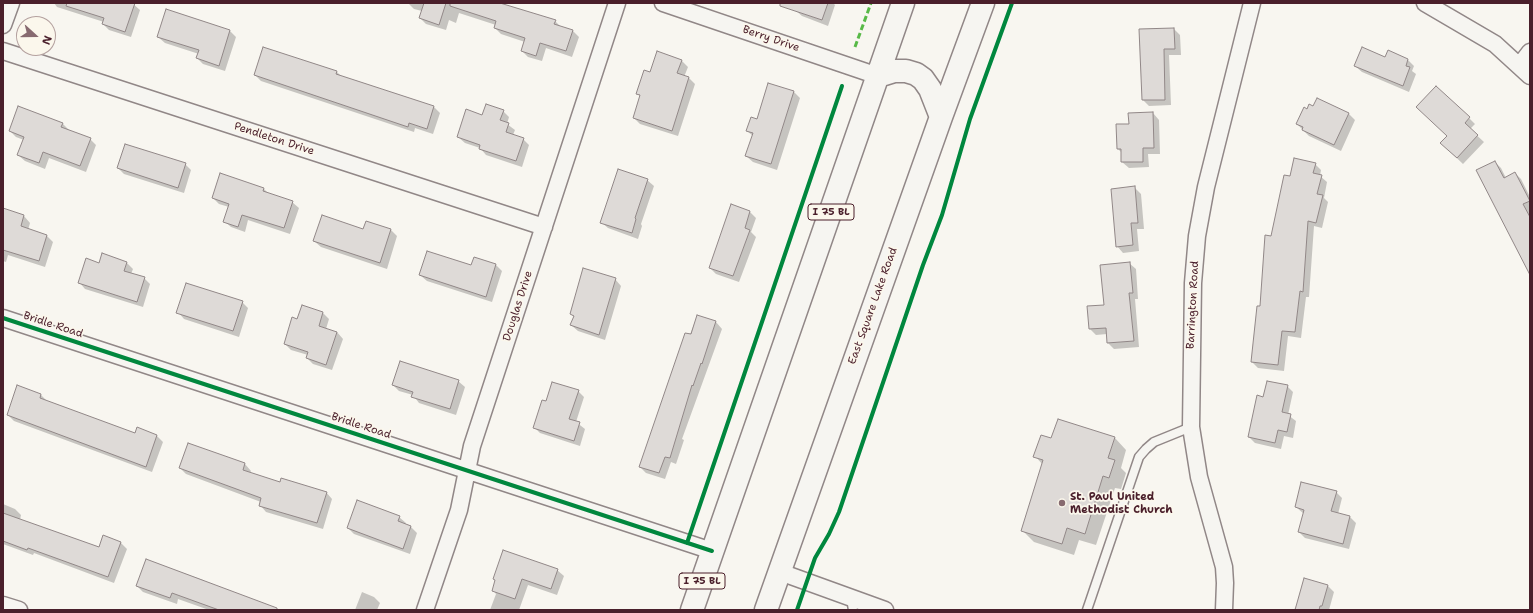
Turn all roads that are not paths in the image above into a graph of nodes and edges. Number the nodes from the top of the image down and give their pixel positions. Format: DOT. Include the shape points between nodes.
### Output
graph roads {
  1 [pos="11,3"];
  2 [pos="617,3"];
  3 [pos="663,3"];
  4 [pos="903,3"];
  5 [pos="983,3"];
  6 [pos="1252,3"];
  7 [pos="1425,3"];
  8 [pos="3,24"];
  9 [pos="3,51"];
  10 [pos="1530,52"];
  11 [pos="1525,70"];
  12 [pos="878,76"];
  13 [pos="941,117"];
  14 [pos="544,227"];
  15 [pos="3,318"];
  16 [pos="1191,427"];
  17 [pos="466,470"];
  18 [pos="712,551"];
  19 [pos="780,572"];
  20 [pos="852,604"];
  21 [pos="3,605"];
  22 [pos="19,610"];
  23 [pos="425,610"];
  24 [pos="692,610"];
  25 [pos="766,610"];
  26 [pos="885,610"];
  27 [pos="1087,610"];
  28 [pos="1224,610"];
  1 -- 8 [label="street"];
  2 -- 14 [label="street, Douglas Drive"];
  3 -- 12 [label="street, Berry Drive"];
  4 -- 12 [label="highway, I 75 BL"];
  5 -- 13 [label="highway, East Square Lake Road"];
  6 -- 16 [label="street, Barrington Road" via="1208,180 1197,236 1192,283"];
  7 -- 11 [label="street" via="1486,37"];
  9 -- 14 [label="street, Pendleton Drive"];
  10 -- 11 [label="street"];
  12 -- 13 [label="highway" via="894,71 916,74 930,89"];
  12 -- 18 [label="highway, I 75 BL"];
  13 -- 19 [label="highway, East Square Lake Road"];
  14 -- 17 [label="street, Douglas Drive"];
  15 -- 17 [label="street, Bridle Road"];
  16 -- 27 [label="lane" via="1154,442 1139,457"];
  16 -- 28 [label="street, Barrington Road" via="1199,477 1224,567"];
  17 -- 18 [label="street, Bridle Road"];
  17 -- 23 [label="street, Douglas Drive" via="459,510"];
  18 -- 24 [label="highway, I 75 BL"];
  19 -- 20 [label="street"];
  19 -- 25 [label="highway, East Square Lake Road"];
  20 -- 26 [label="street"];
  21 -- 22 [label="street"];
}
